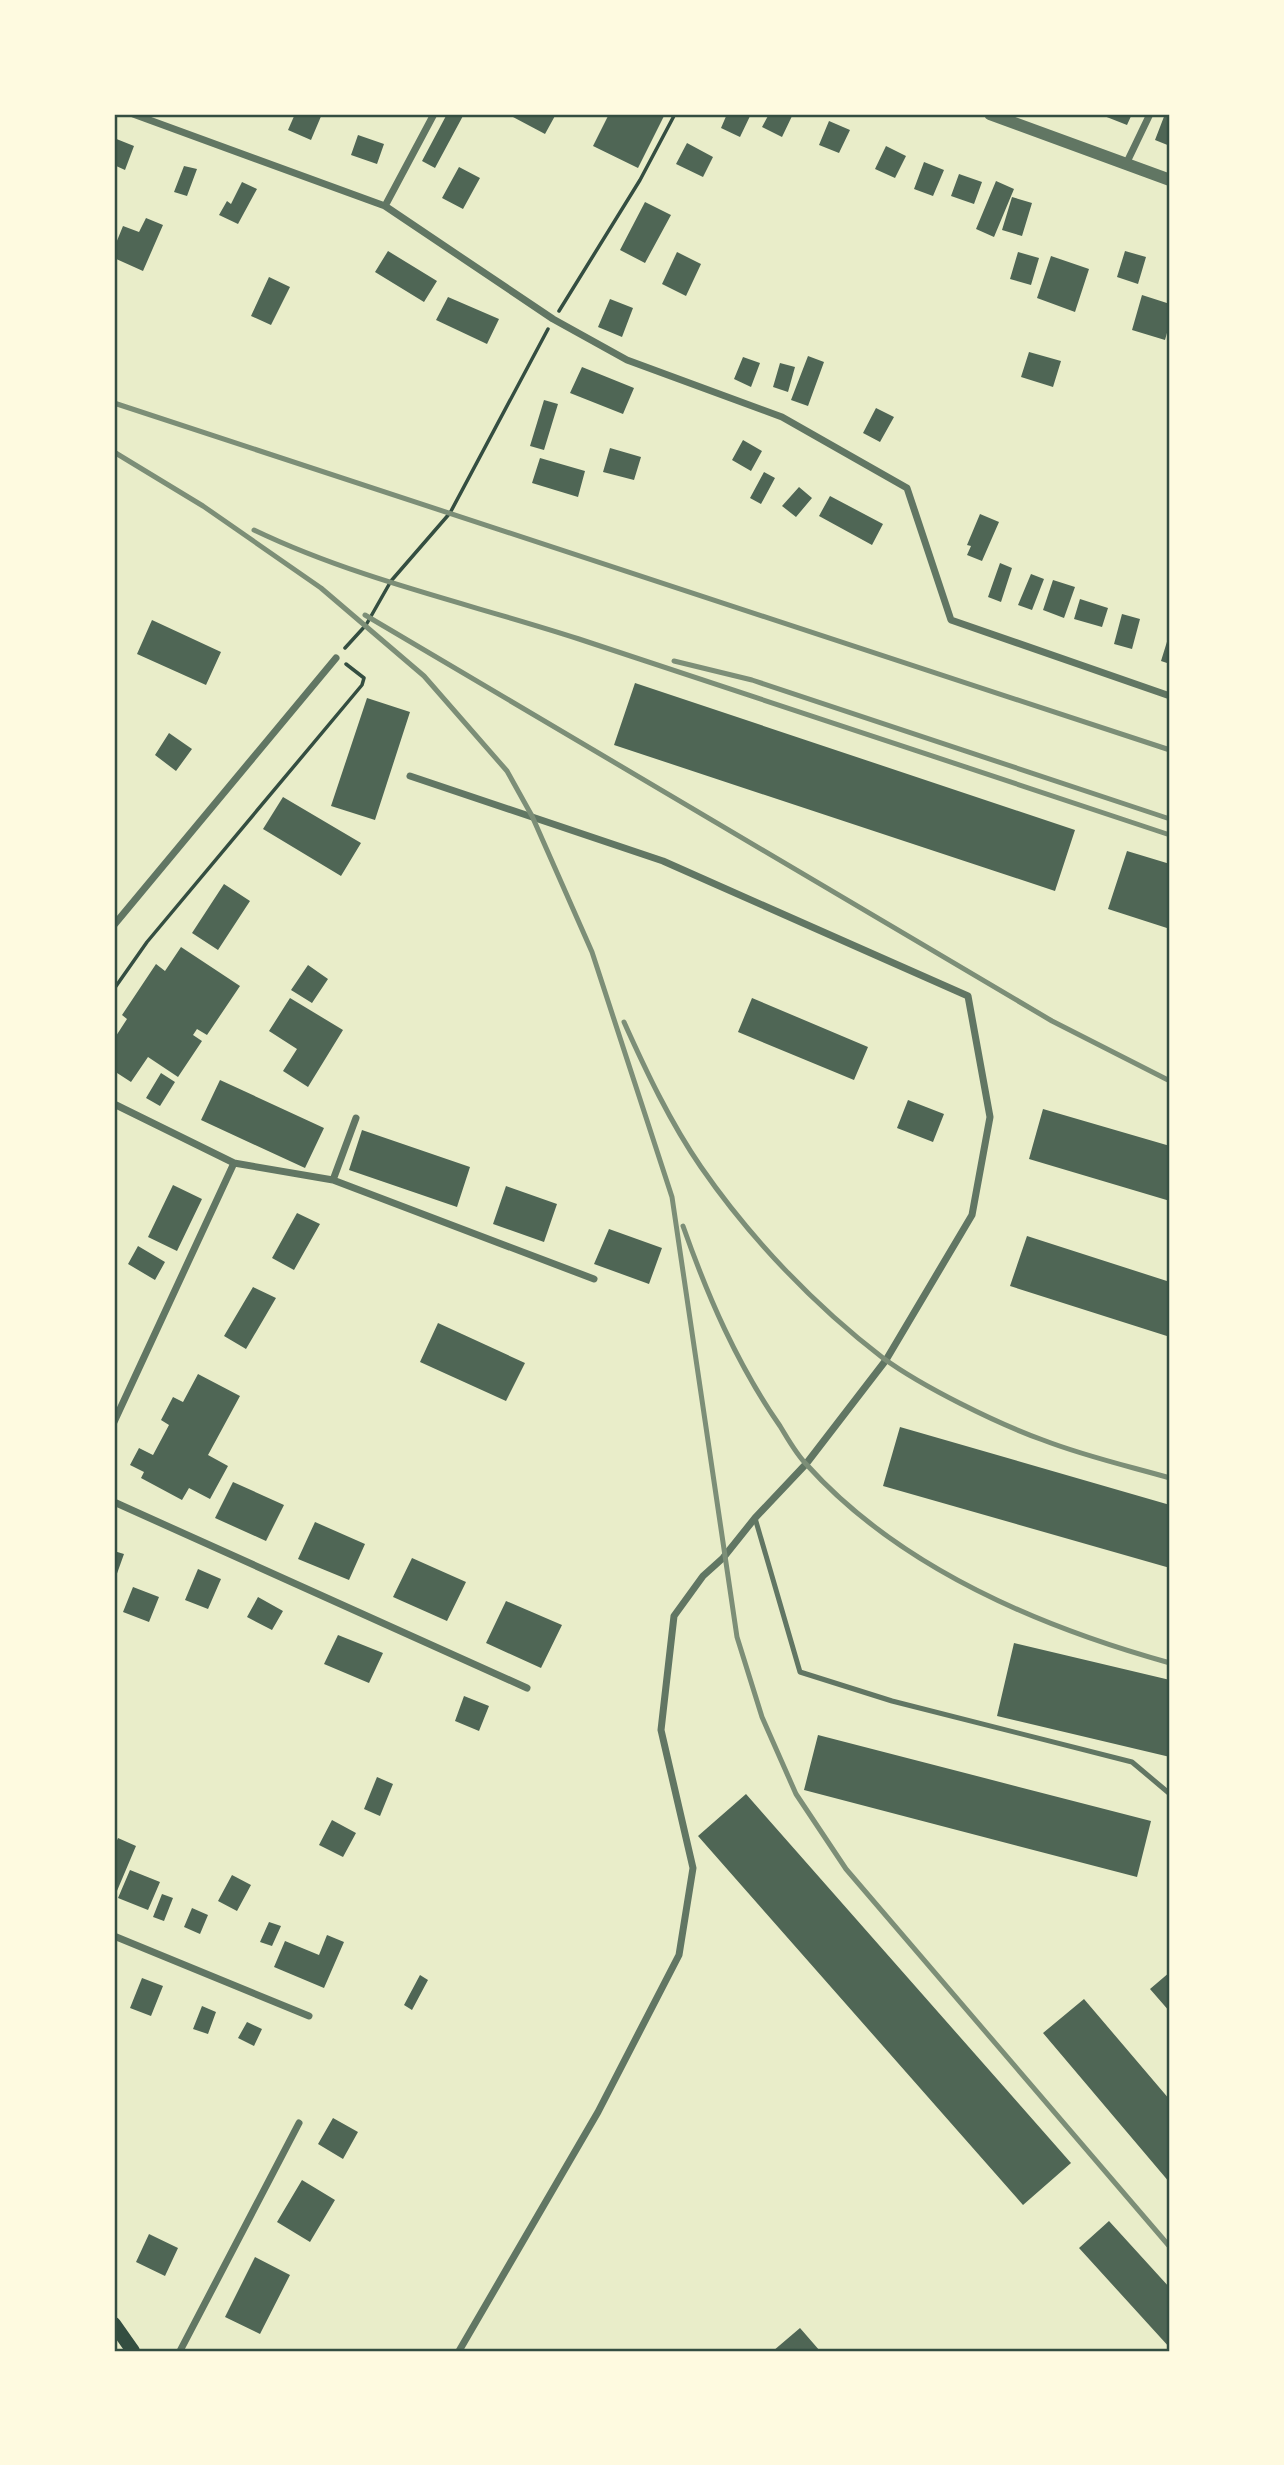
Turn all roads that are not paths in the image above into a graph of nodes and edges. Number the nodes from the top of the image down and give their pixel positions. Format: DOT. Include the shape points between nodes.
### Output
graph roads {
  1 [pos="133,114"];
  2 [pos="434,114"];
  3 [pos="990,114"];
  4 [pos="1150,114"];
  5 [pos="1127,162"];
  6 [pos="1170,180"];
  7 [pos="385,206"];
  8 [pos="336,658"];
  9 [pos="1170,696"];
  10 [pos="410,776"];
  11 [pos="114,925"];
  12 [pos="114,1104"];
  13 [pos="356,1118"];
  14 [pos="234,1163"];
  15 [pos="333,1180"];
  16 [pos="594,1279"];
  17 [pos="114,1422"];
  18 [pos="114,1502"];
  19 [pos="755,1518"];
  20 [pos="527,1688"];
  21 [pos="1170,1794"];
  22 [pos="114,1936"];
  23 [pos="309,2016"];
  24 [pos="299,2123"];
  25 [pos="114,2324"];
  26 [pos="133,2351"];
  27 [pos="180,2351"];
  28 [pos="458,2351"];
  1 -- 7 [label="street"];
  2 -- 7 [label="street"];
  3 -- 5 [label="street"];
  4 -- 5 [label="street"];
  5 -- 6 [label="street"];
  7 -- 9 [label="street" via="554,319 627,360 782,418 907,488 951,620"];
  8 -- 11 [label="street"];
  10 -- 19 [label="street" via="663,861 968,996 990,1117 972,1215 886,1360 806,1464"];
  12 -- 14 [label="street"];
  13 -- 15 [label="street"];
  14 -- 15 [label="street"];
  14 -- 17 [label="street"];
  15 -- 16 [label="street"];
  18 -- 20 [label="street"];
  19 -- 21 [label="lane" via="800,1672 892,1701 1132,1762"];
  19 -- 28 [label="street" via="674,1616 661,1730 693,1868 679,1955 598,2112"];
  22 -- 23 [label="street"];
  24 -- 27 [label="street"];
  25 -- 26 [label="main road"];
}
